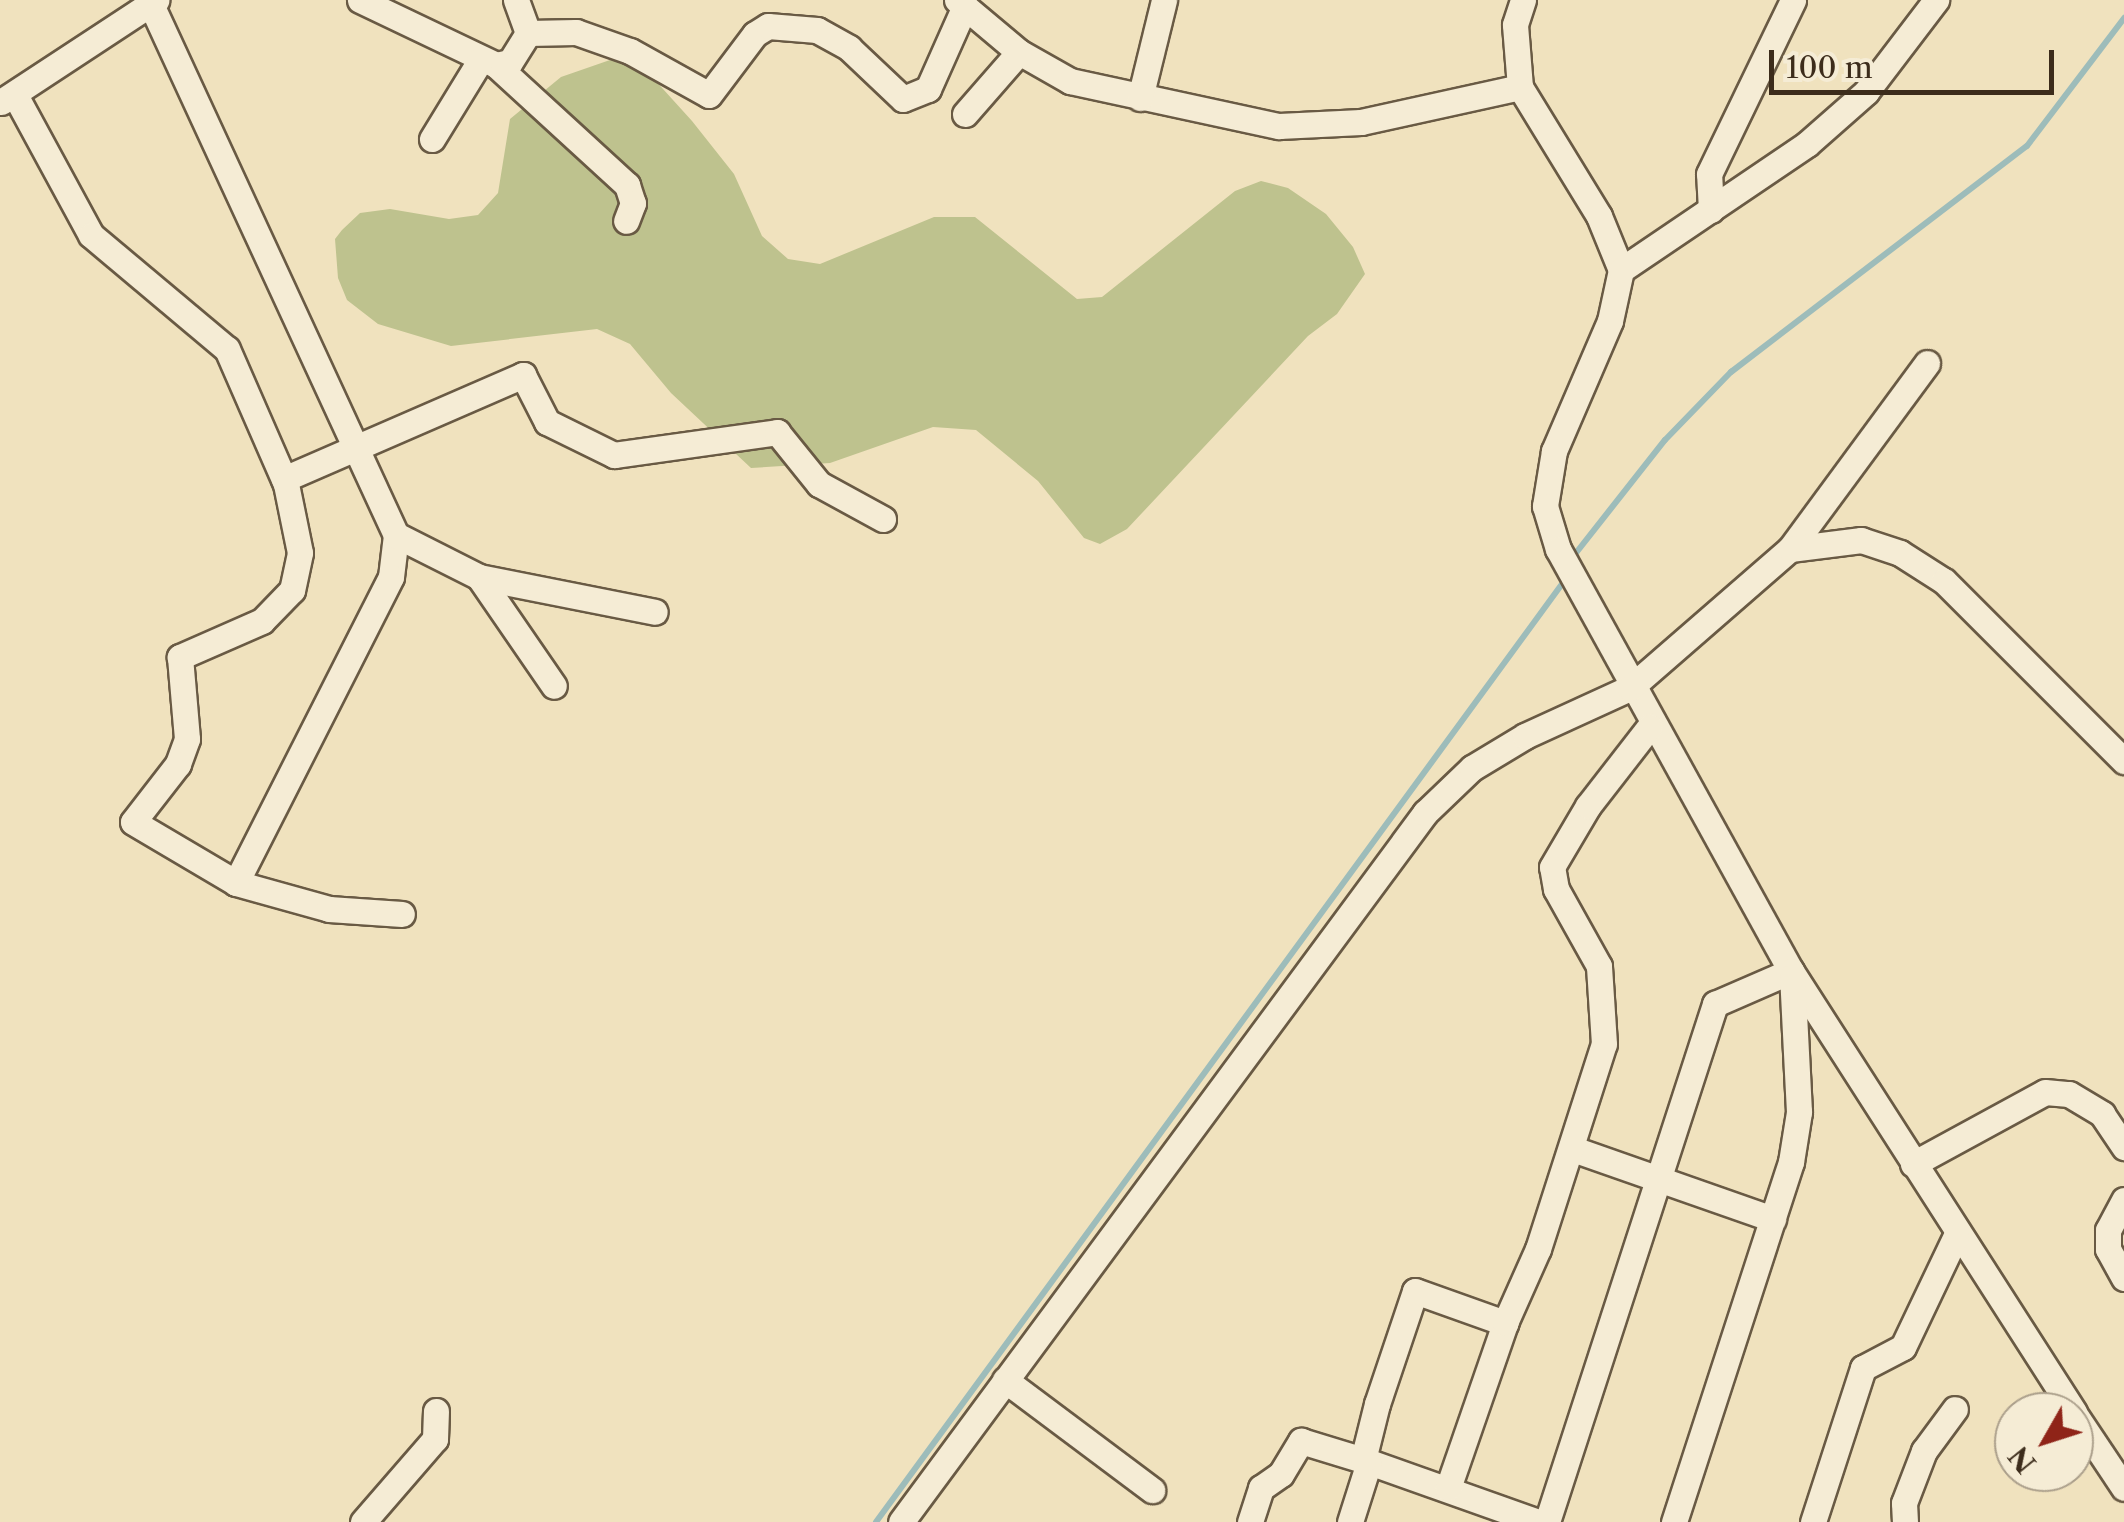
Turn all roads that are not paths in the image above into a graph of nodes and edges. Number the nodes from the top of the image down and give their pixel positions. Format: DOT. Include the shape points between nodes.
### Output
graph roads {
  1 [pos="360,0"];
  2 [pos="516,0"];
  3 [pos="1164,0"];
  4 [pos="1523,0"];
  5 [pos="1793,0"];
  6 [pos="1936,0"];
  7 [pos="152,1"];
  8 [pos="961,3"];
  9 [pos="528,33"];
  10 [pos="1019,52"];
  11 [pos="489,62"];
  12 [pos="1520,88"];
  13 [pos="1140,98"];
  14 [pos="7,99"];
  15 [pos="964,114"];
  16 [pos="432,139"];
  17 [pos="1711,210"];
  18 [pos="626,221"];
  19 [pos="1621,270"];
  20 [pos="1927,362"];
  21 [pos="355,447"];
  22 [pos="284,479"];
  23 [pos="883,519"];
  24 [pos="396,535"];
  25 [pos="1790,549"];
  26 [pos="479,578"];
  27 [pos="655,612"];
  28 [pos="554,686"];
  29 [pos="1630,688"];
  30 [pos="1650,726"];
  31 [pos="2124,762"];
  32 [pos="236,883"];
  33 [pos="402,914"];
  34 [pos="1792,971"];
  35 [pos="2124,1148"];
  36 [pos="1573,1149"];
  37 [pos="1913,1164"];
  38 [pos="1658,1179"];
  39 [pos="2124,1200"];
  40 [pos="1773,1219"];
  41 [pos="1956,1236"];
  42 [pos="2124,1278"];
  43 [pos="1506,1323"];
  44 [pos="1006,1380"];
  45 [pos="2061,1392"];
  46 [pos="1955,1409"];
  47 [pos="436,1410"];
  48 [pos="2094,1441"];
  49 [pos="1366,1461"];
  50 [pos="2123,1483"];
  51 [pos="1448,1488"];
  52 [pos="1152,1490"];
  53 [pos="363,1522"];
  54 [pos="900,1522"];
  55 [pos="1250,1522"];
  56 [pos="1350,1522"];
  57 [pos="1538,1522"];
  58 [pos="1547,1522"];
  59 [pos="1674,1522"];
  60 [pos="1813,1522"];
  61 [pos="1905,1522"];
  1 -- 11 [label="street"];
  2 -- 9 [label="street"];
  3 -- 13 [label="street"];
  4 -- 12 [label="street" via="1514,40"];
  5 -- 17 [label="street" via="1709,174"];
  6 -- 17 [label="street" via="1866,92 1807,144"];
  7 -- 14 [label="street"];
  7 -- 21 [label="street"];
  8 -- 9 [label="street" via="928,90 903,98 849,48 817,30 768,26 709,95 610,42 576,32"];
  8 -- 10 [label="street"];
  9 -- 11 [label="street" via="510,62"];
  10 -- 13 [label="street" via="1070,81"];
  10 -- 15 [label="street"];
  11 -- 16 [label="street"];
  11 -- 18 [label="street" via="627,185 633,203"];
  12 -- 13 [label="street" via="1323,126 1280,126"];
  12 -- 19 [label="street" via="1600,216"];
  14 -- 22 [label="street" via="91,236 226,349"];
  17 -- 19 [label="street"];
  19 -- 29 [label="street" via="1610,321 1554,451 1545,506 1572,582"];
  20 -- 25 [label="street"];
  21 -- 22 [label="street"];
  21 -- 23 [label="street" via="523,375 547,422 614,455 776,432 819,484"];
  21 -- 24 [label="street"];
  22 -- 32 [label="street" via="300,553 292,590 262,620 180,657 187,740 178,764 133,822 199,867"];
  24 -- 26 [label="street"];
  24 -- 32 [label="street" via="391,578"];
  25 -- 29 [label="street"];
  25 -- 31 [label="street" via="1861,540 1900,552 1944,581"];
  26 -- 27 [label="street"];
  26 -- 28 [label="street"];
  29 -- 30 [label="street"];
  29 -- 44 [label="street" via="1472,768 1425,813"];
  30 -- 34 [label="street"];
  30 -- 36 [label="street" via="1552,866 1556,889 1599,966 1603,1054"];
  32 -- 33 [label="street" via="329,909"];
  34 -- 37 [label="street"];
  34 -- 38 [label="street" via="1715,1004"];
  34 -- 40 [label="street" via="1799,1112"];
  35 -- 37 [label="street" via="2102,1114 2069,1094 2045,1092"];
  36 -- 38 [label="street"];
  36 -- 43 [label="street"];
  37 -- 41 [label="street"];
  38 -- 40 [label="street"];
  38 -- 58 [label="street"];
  39 -- 42 [label="street" via="2108,1230 2108,1249"];
  40 -- 59 [label="street"];
  41 -- 45 [label="street"];
  41 -- 60 [label="street" via="1903,1347 1863,1368"];
  43 -- 49 [label="street" via="1415,1291"];
  43 -- 51 [label="street"];
  44 -- 52 [label="street"];
  44 -- 54 [label="street"];
  46 -- 61 [label="street" via="1924,1451 1904,1504"];
  47 -- 53 [label="street" via="435,1439"];
  48 -- 50 [label="street"];
  49 -- 51 [label="street"];
  49 -- 55 [label="street" via="1301,1441 1281,1474 1261,1488"];
  49 -- 56 [label="street"];
  51 -- 57 [label="street"];
}
